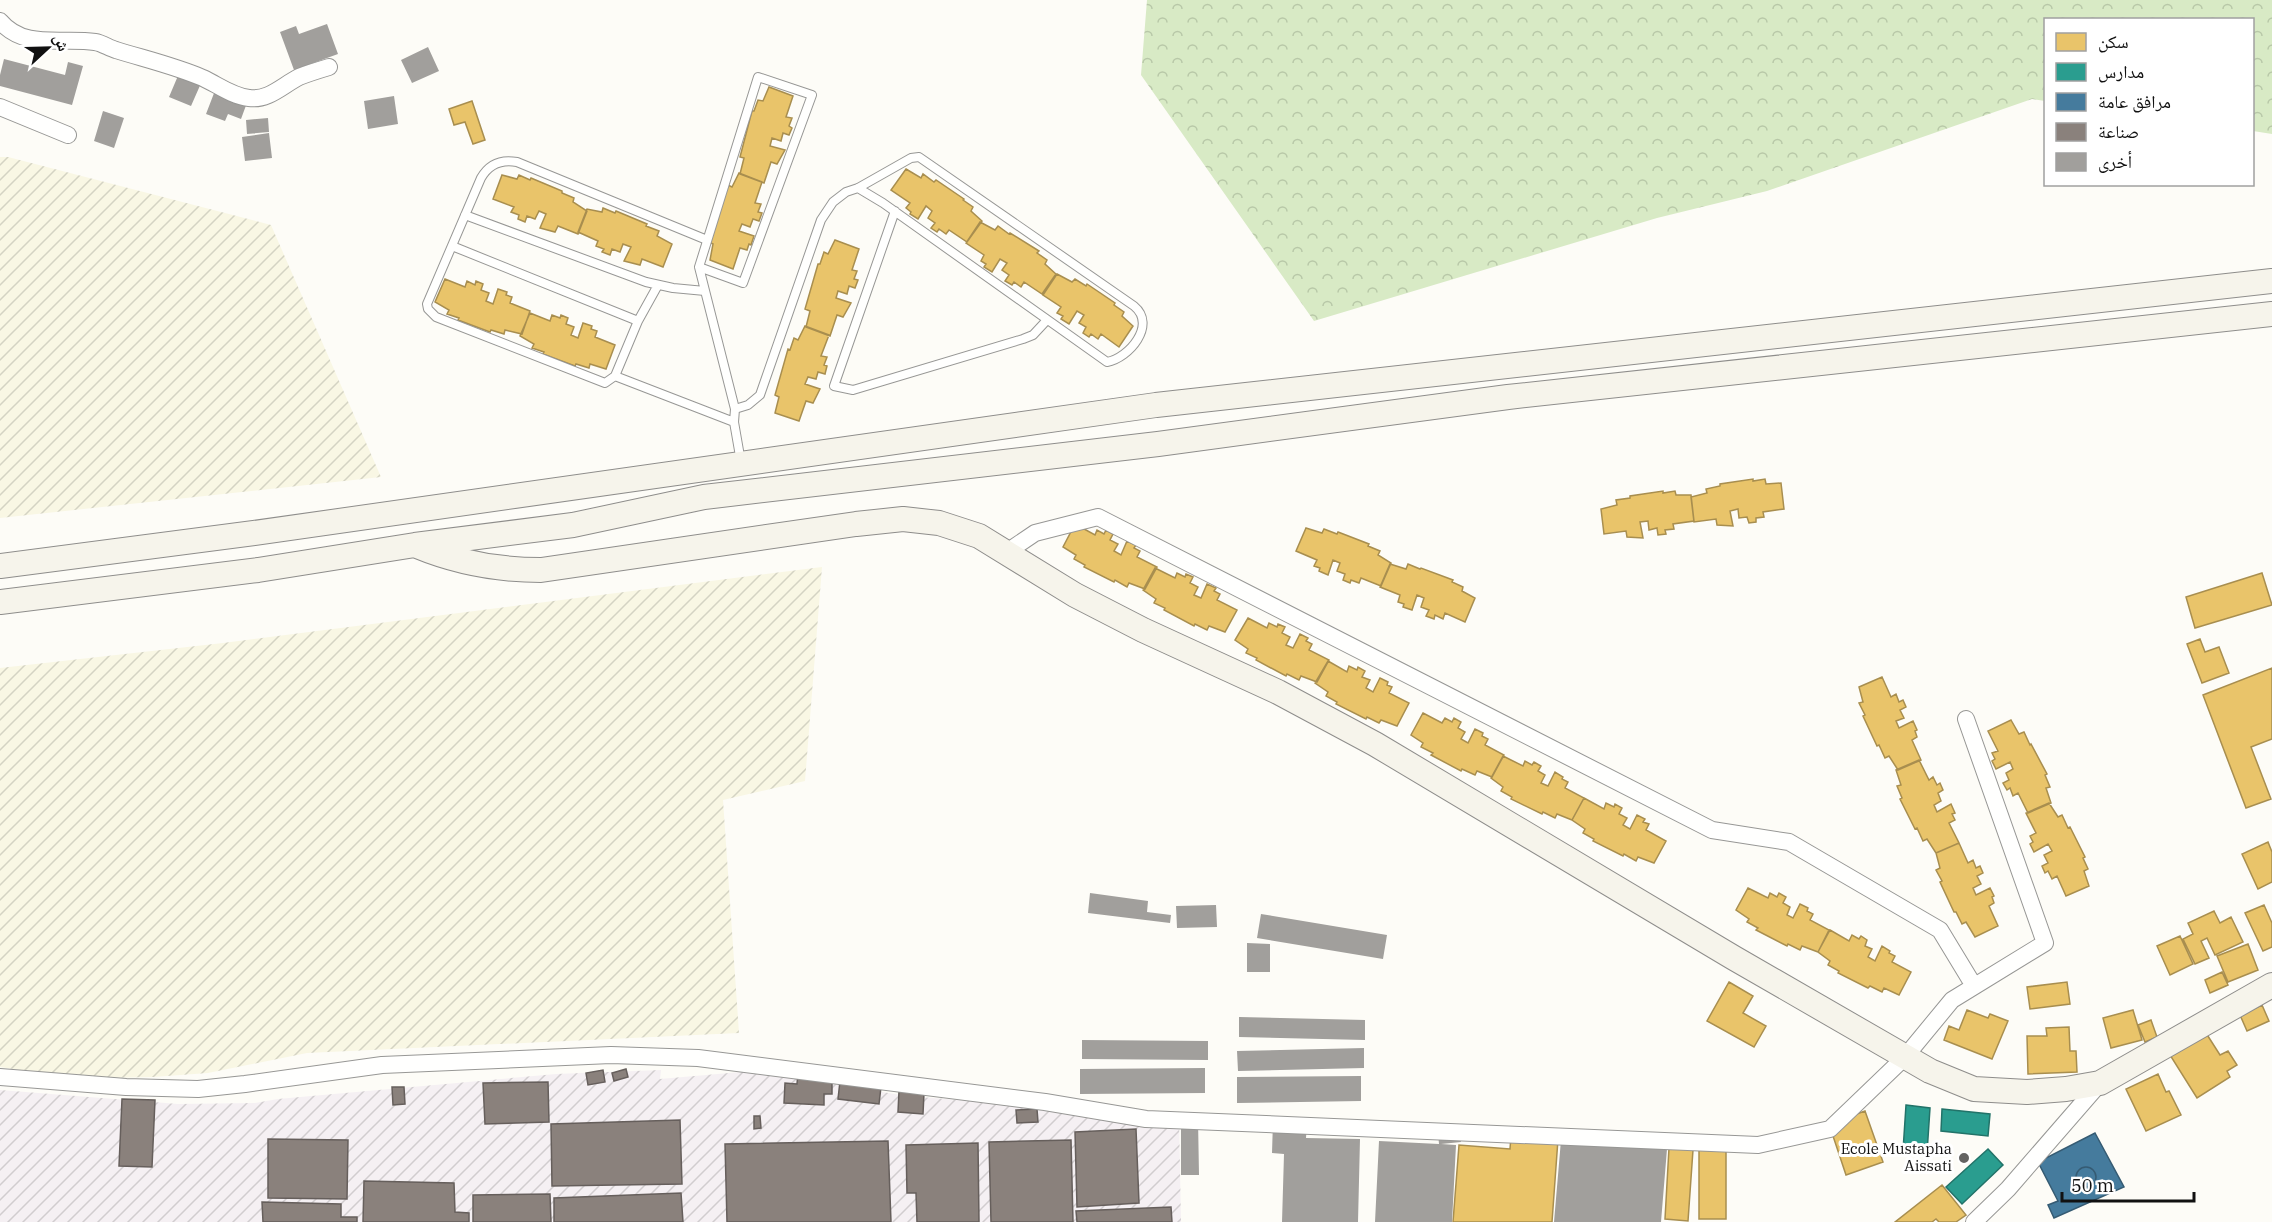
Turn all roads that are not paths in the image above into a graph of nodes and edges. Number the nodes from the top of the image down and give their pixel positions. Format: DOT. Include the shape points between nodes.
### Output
graph roads {
  1 [pos="0,21"];
  2 [pos="329,67"];
  3 [pos="0,107"];
  4 [pos="68,135"];
  5 [pos="858,188"];
  6 [pos="895,211"];
  7 [pos="465,215"];
  8 [pos="707,240"];
  9 [pos="452,246"];
  10 [pos="699,267"];
  11 [pos="2272,281"];
  12 [pos="657,285"];
  13 [pos="705,291"];
  14 [pos="2272,314"];
  15 [pos="1047,320"];
  16 [pos="638,321"];
  17 [pos="615,376"];
  18 [pos="735,409"];
  19 [pos="734,422"];
  20 [pos="742,465"];
  21 [pos="639,480"];
  22 [pos="644,511"];
  23 [pos="415,545"];
  24 [pos="1007,552"];
  25 [pos="0,566"];
  26 [pos="0,602"];
  27 [pos="1966,719"];
  28 [pos="2272,985"];
  29 [pos="1974,986"];
  30 [pos="1905,1056"];
  31 [pos="0,1077"];
  32 [pos="2100,1083"];
  33 [pos="1974,1222"];
  1 -- 2 [label="street" via="16,35 33,40 98,42 250,98 262,98 297,78"];
  3 -- 4 [label="street"];
  5 -- 6 [label="lane"];
  5 -- 15 [label="lane" via="901,162 919,157 1141,311 1144,320 1142,332 1124,356 1107,362"];
  5 -- 18 [label="lane" via="834,202 821,220 760,395"];
  6 -- 15 [label="lane"];
  6 -- 15 [label="lane" via="834,386 854,390 1023,339 1033,335"];
  7 -- 8 [label="lane" via="485,171 509,160"];
  7 -- 9 [label="lane"];
  7 -- 12 [label="lane"];
  8 -- 10 [label="lane"];
  8 -- 10 [label="lane" via="758,77 812,95 743,283"];
  9 -- 16 [label="lane"];
  9 -- 17 [label="lane" via="428,298 431,314 600,382"];
  10 -- 13 [label="lane"];
  11 -- 20 [label="main road" via="1156,405"];
  12 -- 13 [label="lane"];
  12 -- 16 [label="lane"];
  13 -- 18 [label="lane"];
  14 -- 22 [label="main road" via="1509,397 704,497"];
  16 -- 17 [label="lane"];
  17 -- 19 [label="lane"];
  18 -- 19 [label="lane"];
  19 -- 20 [label="lane"];
  20 -- 21 [label="main road"];
  21 -- 22 [label="main road"];
  21 -- 25 [label="main road"];
  22 -- 23 [label="main road" via="573,525"];
  23 -- 24 [label="main road" via="489,568 541,570 903,519 939,523 979,536"];
  23 -- 26 [label="main road" via="258,570"];
  24 -- 29 [label="street" via="1035,533 1098,517 1712,830 1789,842 1940,930"];
  24 -- 30 [label="main road" via="1075,595 1278,692 1375,744"];
  27 -- 29 [label="street" via="2045,943"];
  28 -- 32 [label="main road"];
  29 -- 30 [label="street" via="1952,1000"];
  30 -- 31 [label="street" via="1830,1129 1758,1145 1146,1119 1045,1102 698,1058 611,1055 382,1065 198,1089"];
  30 -- 32 [label="main road" via="1974,1089 2027,1092"];
  32 -- 33 [label="street" via="2008,1189"];
}
